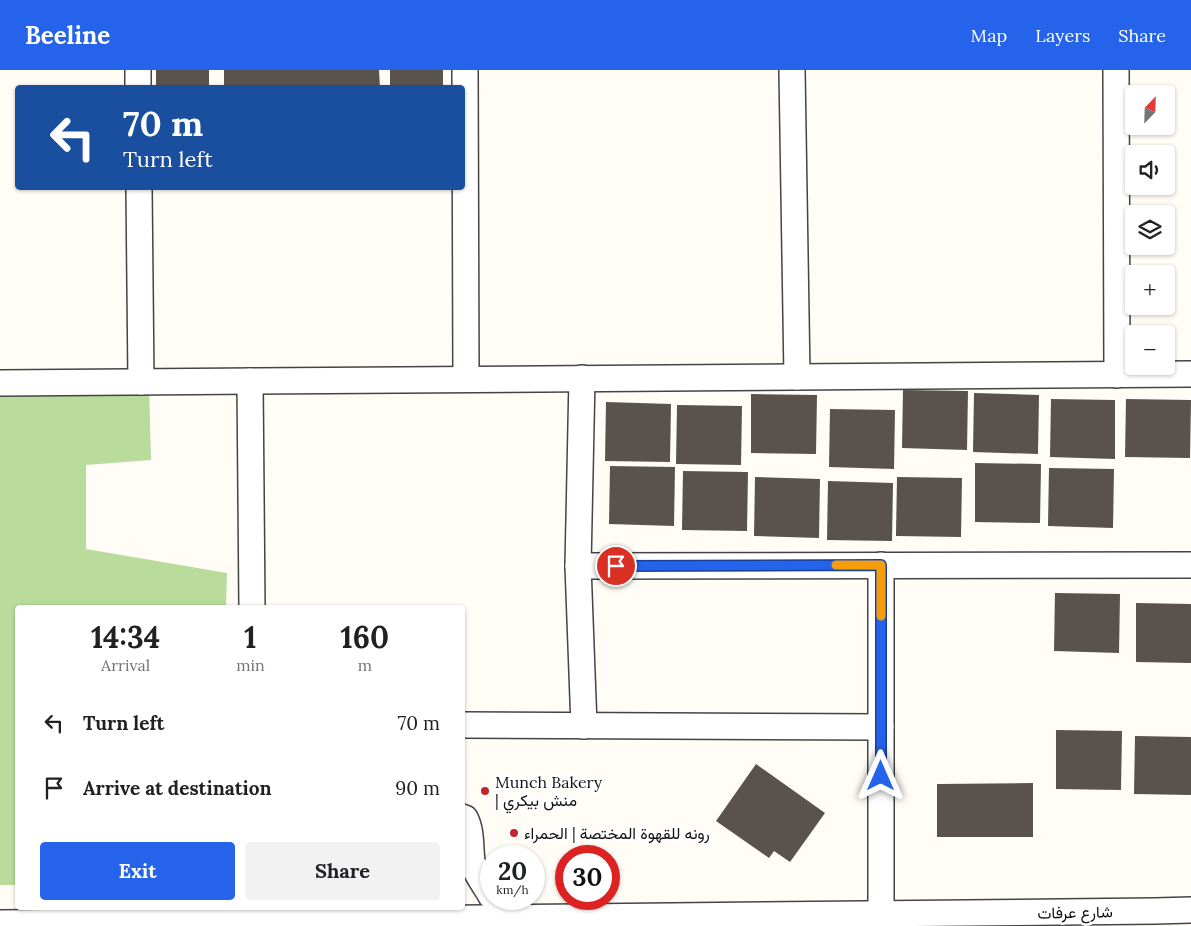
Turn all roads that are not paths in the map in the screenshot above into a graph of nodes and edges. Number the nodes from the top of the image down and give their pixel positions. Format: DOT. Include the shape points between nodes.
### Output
graph roads {
  1 [pos="138,70"];
  2 [pos="465,70"];
  3 [pos="792,70"];
  4 [pos="1116,70"];
  5 [pos="138,85"];
  6 [pos="139,190"];
  7 [pos="1117,374"];
  8 [pos="1191,374"];
  9 [pos="797,377"];
  10 [pos="582,378"];
  11 [pos="466,379"];
  12 [pos="250,381"];
  13 [pos="141,382"];
  14 [pos="0,383"];
  15 [pos="881,565"];
  16 [pos="1191,565"];
  17 [pos="578,566"];
  18 [pos="252,605"];
  19 [pos="465,726"];
  20 [pos="584,726"];
  21 [pos="881,727"];
  22 [pos="465,818"];
  23 [pos="469,870"];
  24 [pos="480,884"];
  25 [pos="480,907"];
  26 [pos="545,908"];
  27 [pos="464,910"];
  28 [pos="465,910"];
  29 [pos="1191,910"];
  30 [pos="448,913"];
  31 [pos="254,914"];
  32 [pos="881,914"];
  33 [pos="1155,918"];
  34 [pos="710,921"];
  35 [pos="0,923"];
  36 [pos="40,924"];
  37 [pos="212,924"];
  1 -- 5 [label="street"];
  2 -- 11 [label="street"];
  3 -- 9 [label="street"];
  4 -- 7 [label="street"];
  6 -- 13 [label="street"];
  7 -- 8 [label="street"];
  7 -- 9 [label="street"];
  9 -- 10 [label="street"];
  10 -- 11 [label="street"];
  10 -- 17 [label="street"];
  11 -- 12 [label="street"];
  12 -- 13 [label="street"];
  12 -- 18 [label="street"];
  13 -- 14 [label="street"];
  15 -- 16 [label="street"];
  15 -- 17 [label="street"];
  15 -- 21 [label="street"];
  17 -- 20 [label="street"];
  19 -- 20 [label="street"];
  20 -- 21 [label="street"];
  21 -- 32 [label="street"];
  22 -- 23 [label="street" via="472,862"];
  23 -- 24 [label="street"];
  25 -- 28 [label="street, شارع عرفات"];
  26 -- 34 [label="street, شارع عرفات"];
  27 -- 30 [label="street, شارع عرفات"];
  29 -- 33 [label="street, شارع عرفات"];
  30 -- 31 [label="street, شارع عرفات"];
  31 -- 37 [label="street, شارع عرفات"];
  32 -- 33 [label="street, شارع عرفات"];
  32 -- 34 [label="street, شارع عرفات"];
  35 -- 36 [label="street, شارع عرفات"];
  36 -- 37 [label="street, شارع عرفات"];
}
